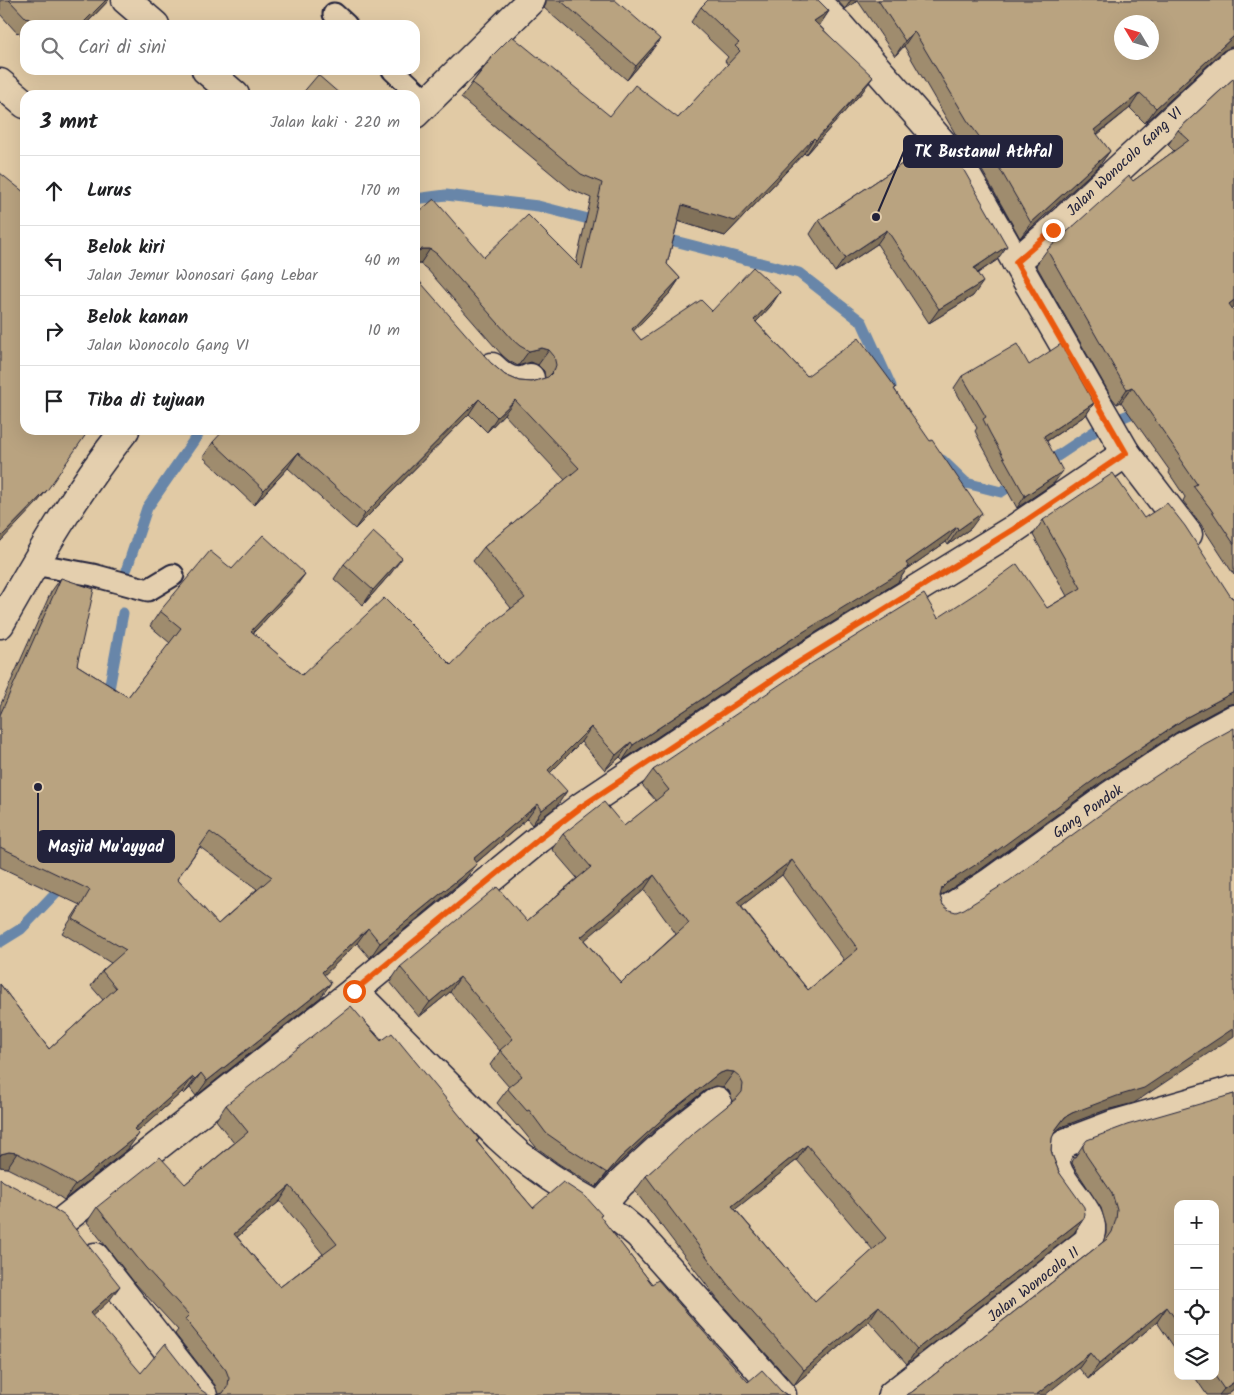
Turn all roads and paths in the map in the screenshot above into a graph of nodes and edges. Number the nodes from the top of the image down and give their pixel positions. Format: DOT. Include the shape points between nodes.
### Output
graph roads {
  1 [pos="126,0"];
  2 [pos="531,0"];
  3 [pos="815,0"];
  4 [pos="149,20"];
  5 [pos="1234,62"];
  6 [pos="212,75"];
  7 [pos="397,75"];
  8 [pos="0,83"];
  9 [pos="229,90"];
  10 [pos="408,90"];
  11 [pos="20,100"];
  12 [pos="421,108"];
  13 [pos="1016,262"];
  14 [pos="478,351"];
  15 [pos="530,378"];
  16 [pos="120,435"];
  17 [pos="1116,435"];
  18 [pos="1202,556"];
  19 [pos="34,564"];
  20 [pos="173,575"];
  21 [pos="0,624"];
  22 [pos="1234,719"];
  23 [pos="945,911"];
  24 [pos="354,991"];
  25 [pos="1234,1090"];
  26 [pos="717,1101"];
  27 [pos="600,1207"];
  28 [pos="203,1395"];
  29 [pos="782,1395"];
  30 [pos="892,1395"];
  1 -- 4 [label="street"];
  2 -- 12 [label="street"];
  3 -- 13 [label="street" via="950,152"];
  5 -- 13 [label="street, Jalan Wonocolo Gang VI"];
  6 -- 9 [label="street"];
  7 -- 10 [label="lane"];
  8 -- 11 [label="street"];
  13 -- 17 [label="street"];
  14 -- 15 [label="street" via="502,376 519,382"];
  16 -- 19 [label="street"];
  17 -- 18 [label="street"];
  17 -- 24 [label="street" via="1014,529 793,666 581,807"];
  19 -- 20 [label="lane" via="148,590"];
  19 -- 21 [label="street"];
  22 -- 23 [label="street, Gang Pondok" via="1184,746"];
  24 -- 27 [label="street" via="518,1154"];
  24 -- 28 [label="street" via="56,1212"];
  25 -- 30 [label="street, Jalan Wonocolo II" via="1112,1125 1061,1146 1056,1154 1056,1167 1089,1218 1092,1232 1088,1242"];
  26 -- 27 [label="street" via="670,1138"];
  27 -- 29 [label="street" via="638,1234"];
}
